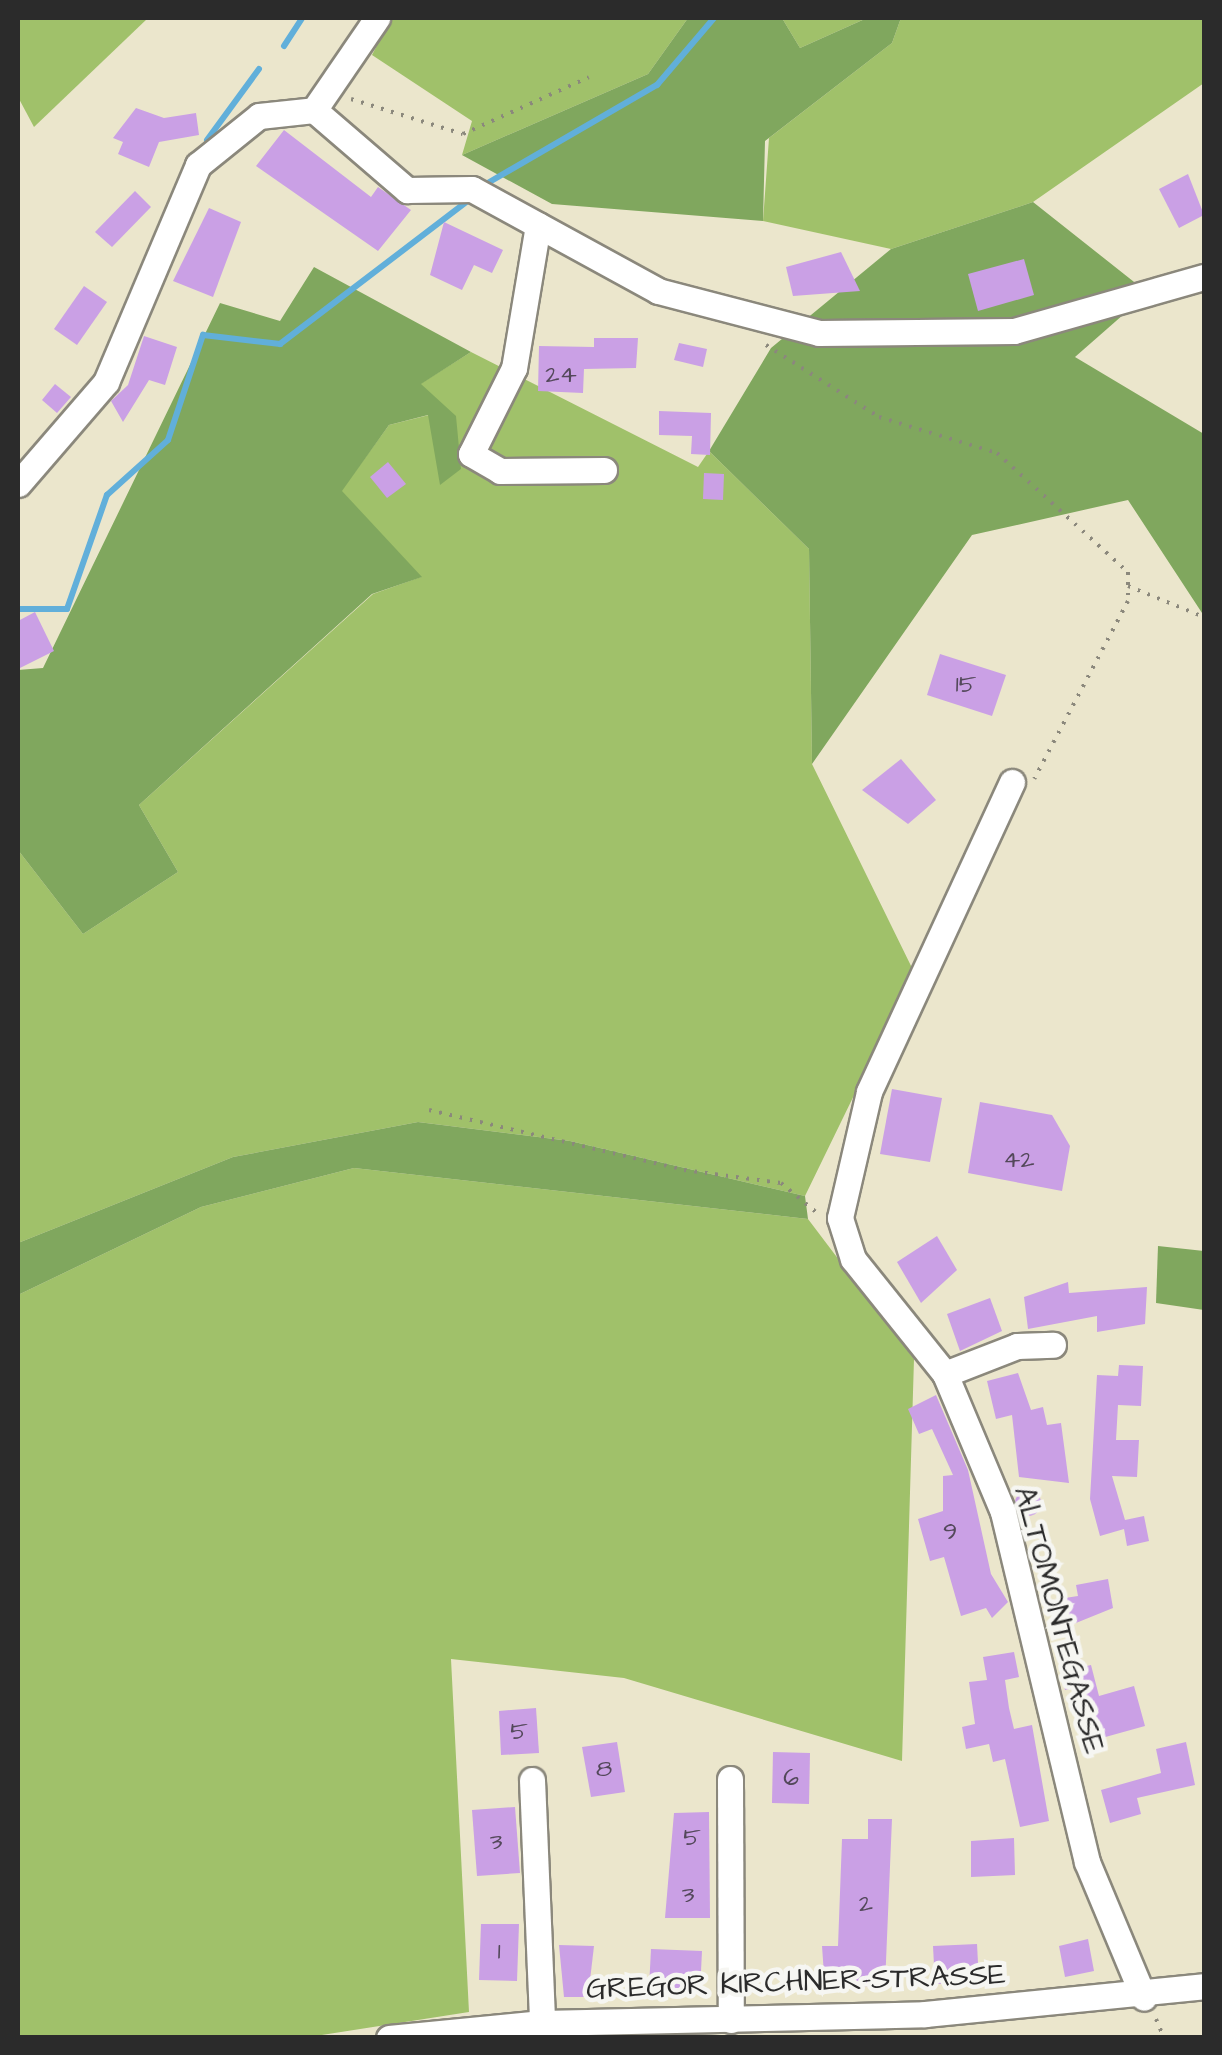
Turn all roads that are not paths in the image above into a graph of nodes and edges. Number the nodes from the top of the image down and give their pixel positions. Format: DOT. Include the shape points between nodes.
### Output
graph roads {
  1 [pos="377,18"];
  2 [pos="314,110"];
  3 [pos="538,225"];
  4 [pos="1204,277"];
  5 [pos="604,470"];
  6 [pos="18,484"];
  7 [pos="1012,782"];
  8 [pos="1053,1345"];
  9 [pos="945,1374"];
  10 [pos="532,1780"];
  11 [pos="730,1780"];
  12 [pos="1204,1986"];
  13 [pos="1144,1998"];
  14 [pos="731,2020"];
  15 [pos="928,2026"];
  16 [pos="560,2028"];
  17 [pos="389,2038"];
  1 -- 2 [label="street"];
  2 -- 3 [label="street" via="407,190 472,189"];
  2 -- 6 [label="street" via="259,116 198,165 106,382"];
  3 -- 4 [label="street" via="658,292 819,333 1014,330"];
  3 -- 5 [label="street" via="514,368 471,454 500,471"];
  7 -- 9 [label="street, ALTOMONTEGASSE" via="869,1092 840,1218 853,1259"];
  8 -- 9 [label="street" via="1017,1346"];
  9 -- 13 [label="street, ALTOMONTEGASSE" via="1003,1512 1087,1862"];
  10 -- 16 [label="street"];
  11 -- 14 [label="street"];
  12 -- 13 [label="street, GREGOR KIRCHNER-STRASSE"];
  13 -- 15 [label="street, GREGOR KIRCHNER-STRASSE"];
  14 -- 15 [label="street, GREGOR KIRCHNER-STRASSE"];
  14 -- 16 [label="street, GREGOR KIRCHNER-STRASSE"];
  16 -- 17 [label="street, GREGOR KIRCHNER-STRASSE"];
}
